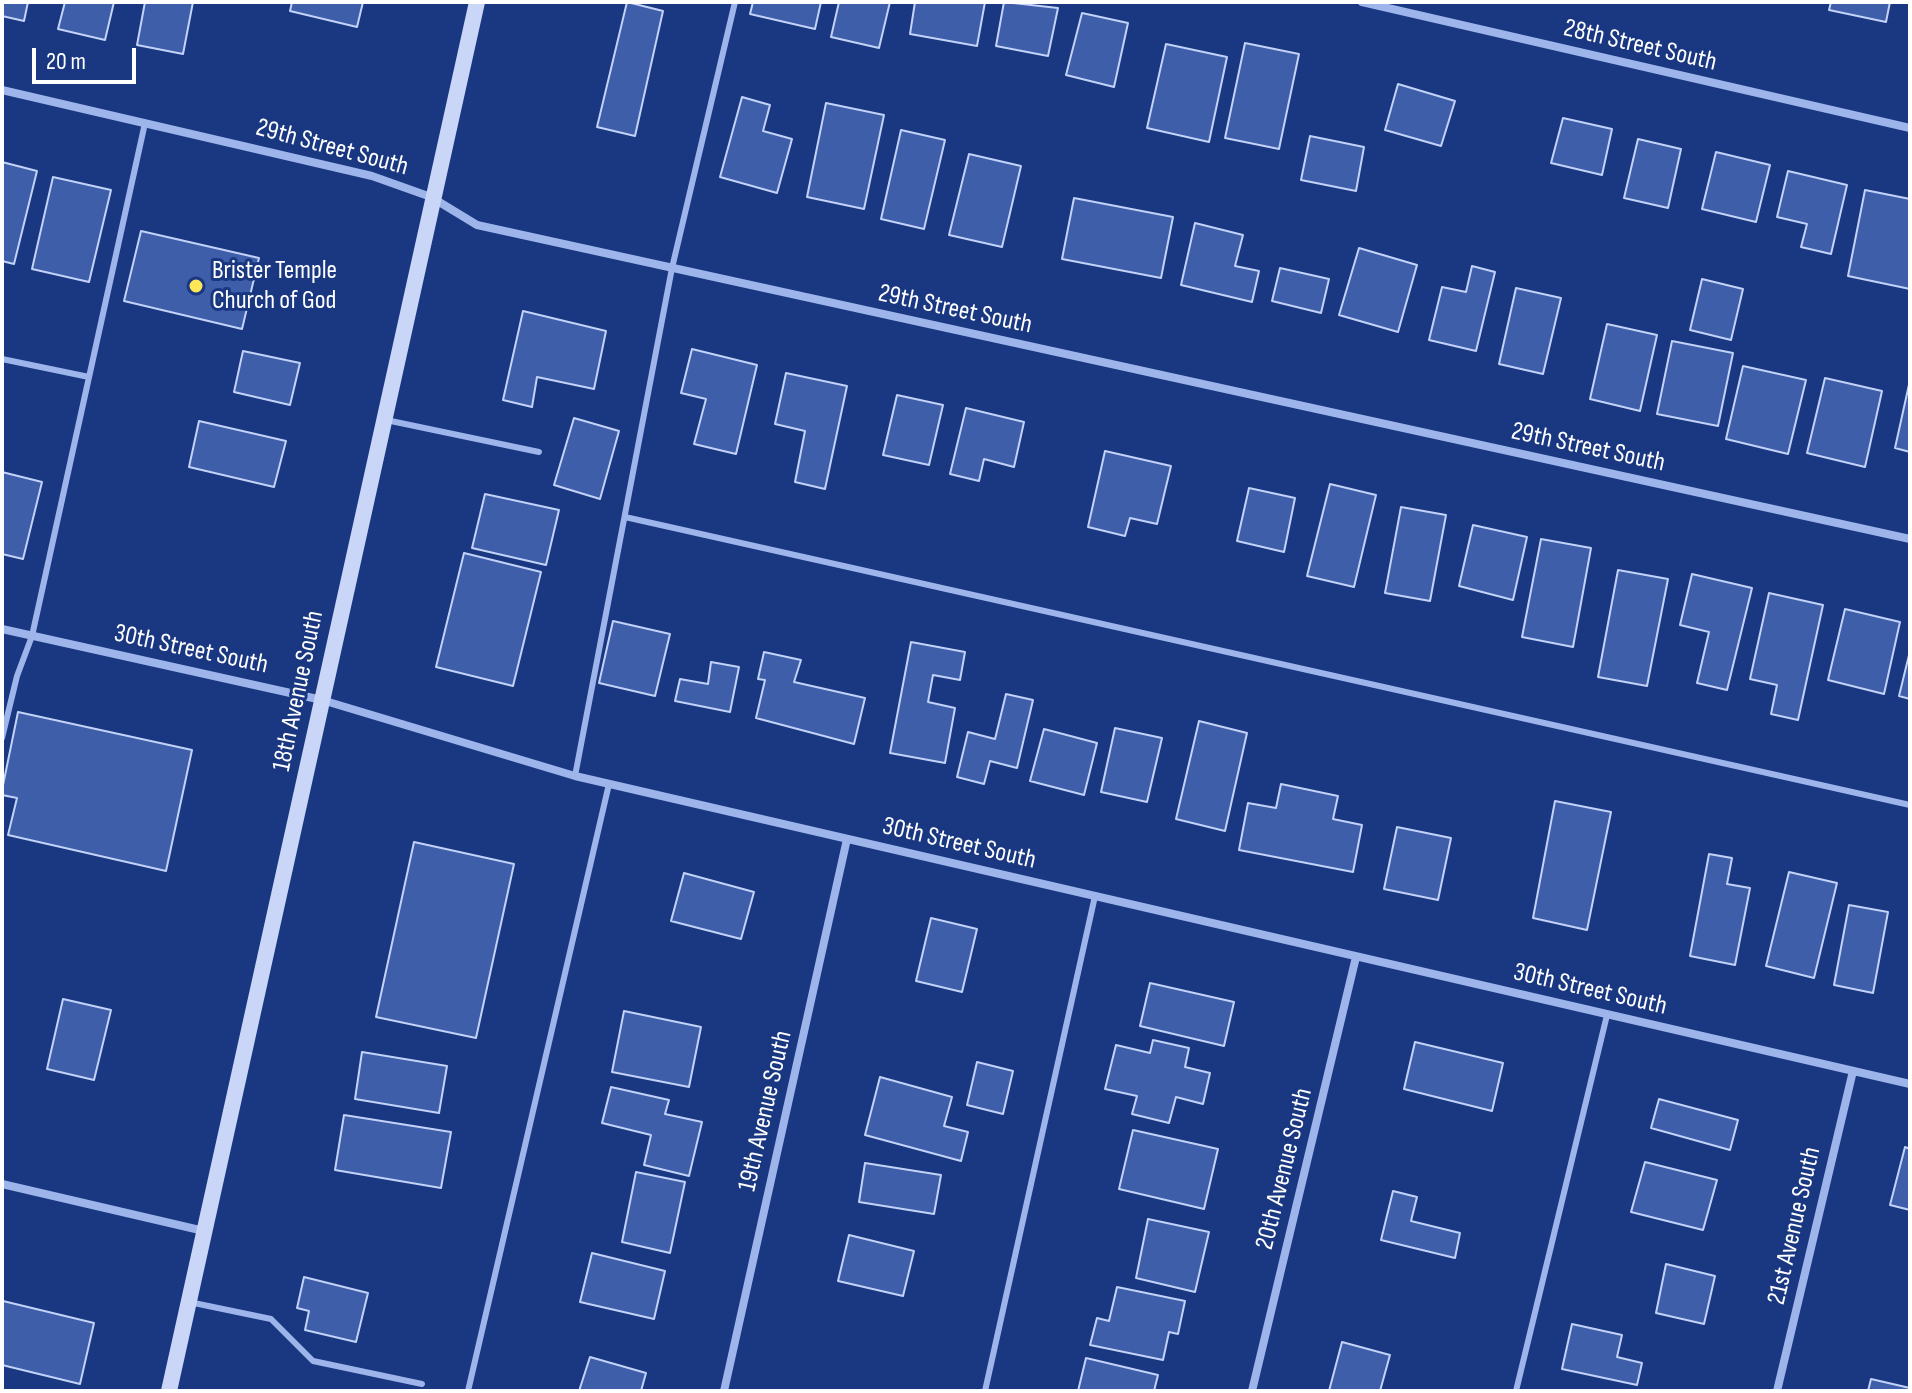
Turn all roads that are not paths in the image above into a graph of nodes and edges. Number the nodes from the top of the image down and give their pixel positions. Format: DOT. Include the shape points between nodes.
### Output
graph roads {
  1 [pos="477,2"];
  2 [pos="735,2"];
  3 [pos="1362,2"];
  4 [pos="2,90"];
  5 [pos="145,123"];
  6 [pos="1910,128"];
  7 [pos="431,197"];
  8 [pos="672,268"];
  9 [pos="2,359"];
  10 [pos="89,377"];
  11 [pos="382,419"];
  12 [pos="539,452"];
  13 [pos="625,517"];
  14 [pos="1910,539"];
  15 [pos="2,629"];
  16 [pos="32,636"];
  17 [pos="322,700"];
  18 [pos="3,728"];
  19 [pos="2,738"];
  20 [pos="575,776"];
  21 [pos="609,784"];
  22 [pos="1910,805"];
  23 [pos="847,839"];
  24 [pos="1095,896"];
  25 [pos="1356,957"];
  26 [pos="1607,1015"];
  27 [pos="1853,1071"];
  28 [pos="1910,1084"];
  29 [pos="2,1184"];
  30 [pos="204,1231"];
  31 [pos="189,1302"];
  32 [pos="422,1384"];
  33 [pos="169,1391"];
  34 [pos="468,1391"];
  35 [pos="724,1391"];
  36 [pos="985,1391"];
  37 [pos="1252,1391"];
  38 [pos="1516,1391"];
  39 [pos="1777,1391"];
  1 -- 7 [label="street, 18th Avenue South"];
  2 -- 8 [label="lane"];
  3 -- 6 [label="street, 28th Street South"];
  4 -- 5 [label="street, 29th Street South"];
  5 -- 7 [label="street, 29th Street South" via="372,176"];
  5 -- 10 [label="lane"];
  7 -- 8 [label="street, 29th Street South" via="477,225"];
  7 -- 11 [label="street, 18th Avenue South"];
  8 -- 13 [label="lane"];
  8 -- 14 [label="street, 29th Street South"];
  9 -- 10 [label="lane"];
  10 -- 16 [label="lane"];
  11 -- 12 [label="lane"];
  11 -- 17 [label="street, 18th Avenue South"];
  13 -- 20 [label="lane"];
  13 -- 22 [label="lane"];
  15 -- 16 [label="street, 30th Street South"];
  16 -- 17 [label="street, 30th Street South"];
  16 -- 18 [label="lane"];
  17 -- 20 [label="street, 30th Street South"];
  17 -- 30 [label="street, 18th Avenue South"];
  18 -- 19 [label="lane"];
  20 -- 21 [label="street, 30th Street South"];
  21 -- 23 [label="street, 30th Street South"];
  21 -- 34 [label="lane"];
  23 -- 24 [label="street, 30th Street South"];
  23 -- 35 [label="street, 19th Avenue South"];
  24 -- 25 [label="street, 30th Street South"];
  24 -- 36 [label="lane"];
  25 -- 26 [label="street, 30th Street South"];
  25 -- 37 [label="street, 20th Avenue South"];
  26 -- 27 [label="street, 30th Street South"];
  26 -- 38 [label="lane"];
  27 -- 28 [label="street, 30th Street South"];
  27 -- 39 [label="street, 21st Avenue South"];
  29 -- 30 [label="street"];
  30 -- 31 [label="street, 18th Avenue South"];
  31 -- 32 [label="lane" via="271,1319 313,1361"];
  31 -- 33 [label="street, 18th Avenue South"];
}
